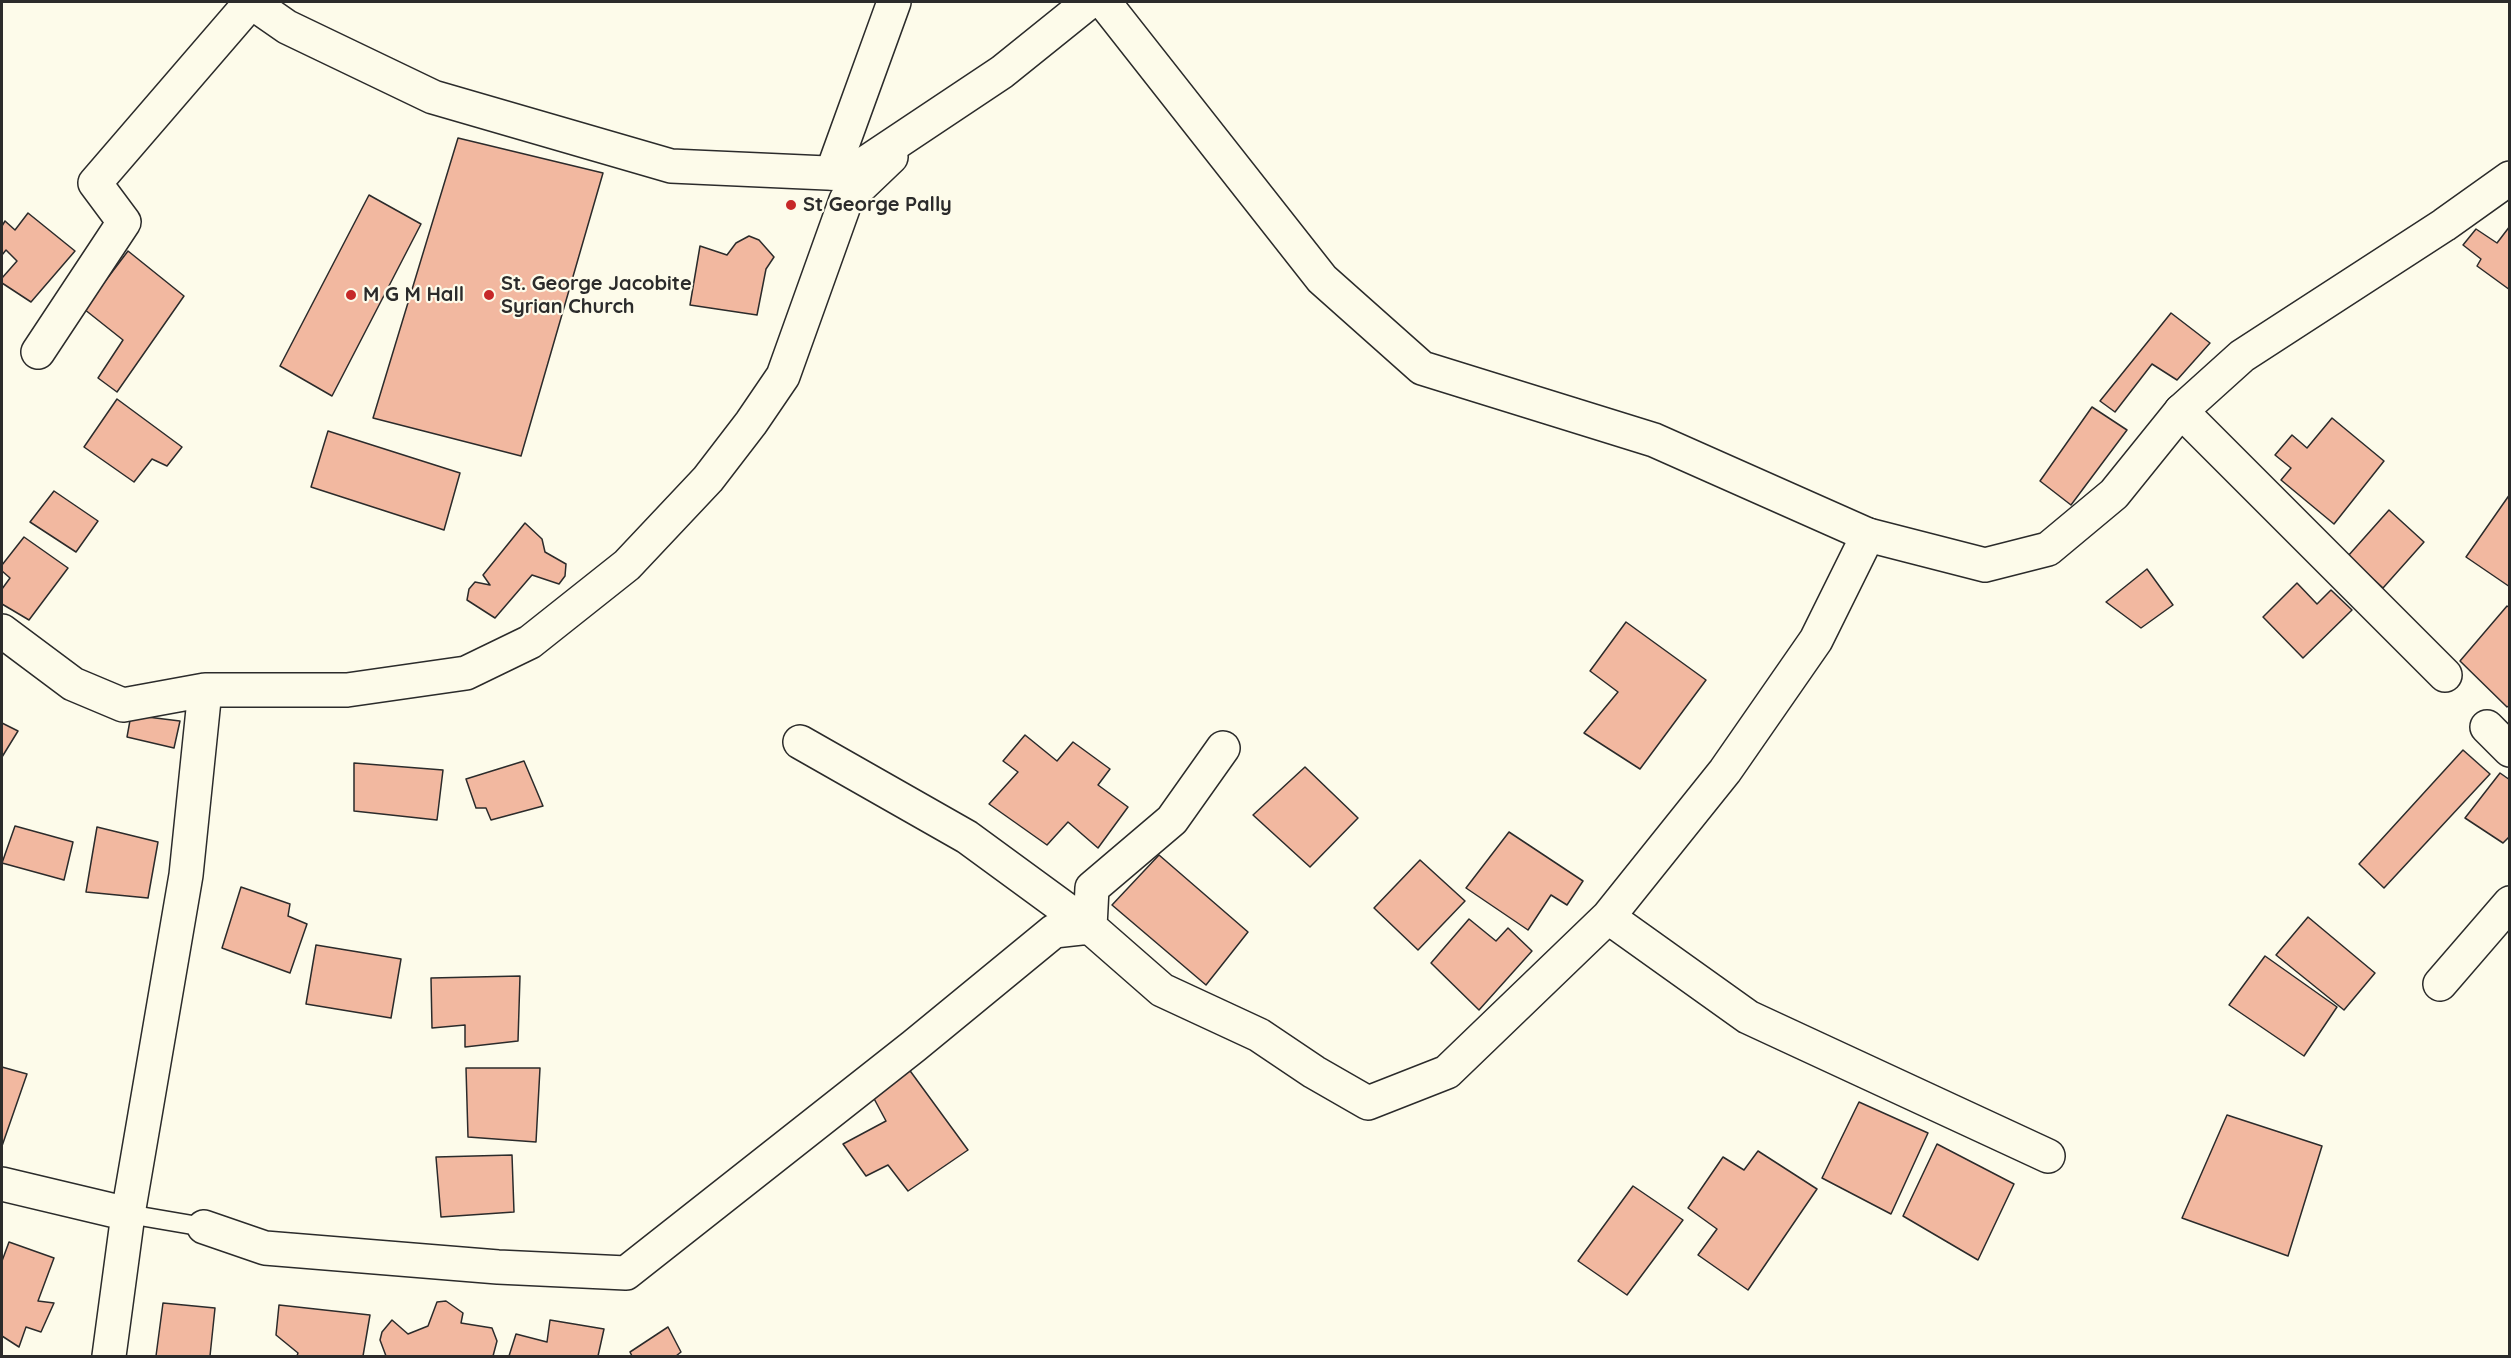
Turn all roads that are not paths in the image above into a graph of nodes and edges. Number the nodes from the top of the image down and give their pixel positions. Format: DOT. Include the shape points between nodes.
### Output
graph roads {
  1 [pos="251,2"];
  2 [pos="894,2"];
  3 [pos="1089,2"];
  4 [pos="1104,2"];
  5 [pos="932,119"];
  6 [pos="832,173"];
  7 [pos="2510,178"];
  8 [pos="38,352"];
  9 [pos="2181,411"];
  10 [pos="1868,535"];
  11 [pos="2,631"];
  12 [pos="2445,675"];
  13 [pos="205,690"];
  14 [pos="800,742"];
  15 [pos="1223,748"];
  16 [pos="2510,903"];
  17 [pos="1608,917"];
  18 [pos="1090,927"];
  19 [pos="2440,984"];
  20 [pos="2048,1156"];
  21 [pos="2,1184"];
  22 [pos="128,1215"];
  23 [pos="204,1227"];
  24 [pos="109,1356"];
  1 -- 6 [label="street" via="287,27 433,97 671,166"];
  1 -- 8 [label="street" via="95,183 124,222"];
  2 -- 6 [label="street"];
  3 -- 5 [label="street" via="1002,72"];
  4 -- 10 [label="street" via="1322,279 1422,368 1654,440"];
  5 -- 6 [label="street" via="849,174"];
  5 -- 13 [label="street" via="846,200 783,376 708,479 627,565 530,642 456,675 346,690"];
  7 -- 9 [label="street" via="2242,356"];
  9 -- 10 [label="street" via="2114,494 2048,549 1985,565"];
  9 -- 12 [label="street"];
  10 -- 17 [label="street" via="1816,640 1725,771"];
  11 -- 13 [label="street" via="73,684 123,705"];
  13 -- 22 [label="street" via="186,875"];
  14 -- 18 [label="street" via="968,837"];
  15 -- 18 [label="street" via="1172,820 1092,888"];
  16 -- 19 [label="street"];
  17 -- 18 [label="street" via="1447,1072 1368,1103 1259,1035 1162,990"];
  17 -- 20 [label="street" via="1748,1017"];
  18 -- 23 [label="street" via="1054,931 626,1273 265,1248"];
  21 -- 22 [label="street"];
  22 -- 23 [label="lane"];
  22 -- 24 [label="street"];
}
